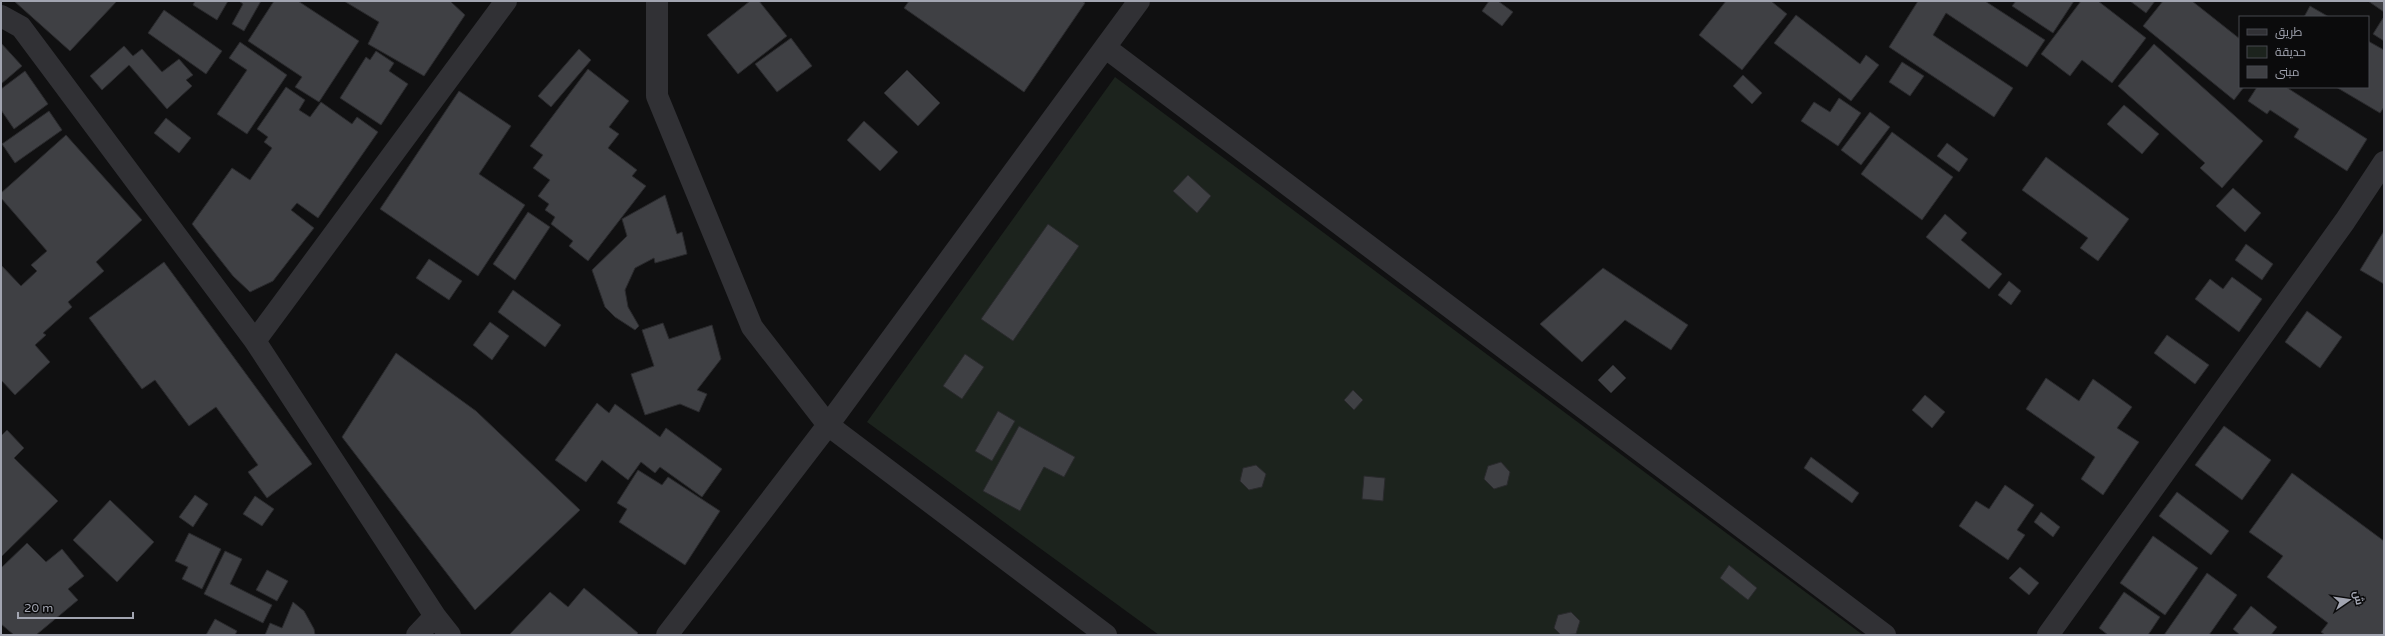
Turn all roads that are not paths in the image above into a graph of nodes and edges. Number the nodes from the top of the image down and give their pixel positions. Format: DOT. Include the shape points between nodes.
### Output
graph roads {
  1 [pos="506,1"];
  2 [pos="657,1"];
  3 [pos="1139,1"];
  4 [pos="1,16"];
  5 [pos="1106,48"];
  6 [pos="2384,162"];
  7 [pos="255,341"];
  8 [pos="828,425"];
  9 [pos="435,616"];
  10 [pos="416,635"];
  11 [pos="450,635"];
  12 [pos="667,635"];
  13 [pos="1106,635"];
  14 [pos="1885,635"];
  15 [pos="2048,635"];
  1 -- 7 [label="street"];
  2 -- 8 [label="street" via="657,96 752,327"];
  3 -- 5 [label="street"];
  4 -- 7 [label="street" via="21,27"];
  5 -- 8 [label="street"];
  5 -- 14 [label="street"];
  6 -- 15 [label="street" via="2345,221"];
  7 -- 9 [label="street"];
  8 -- 12 [label="street"];
  8 -- 13 [label="street"];
  9 -- 10 [label="street"];
  9 -- 11 [label="street"];
}
